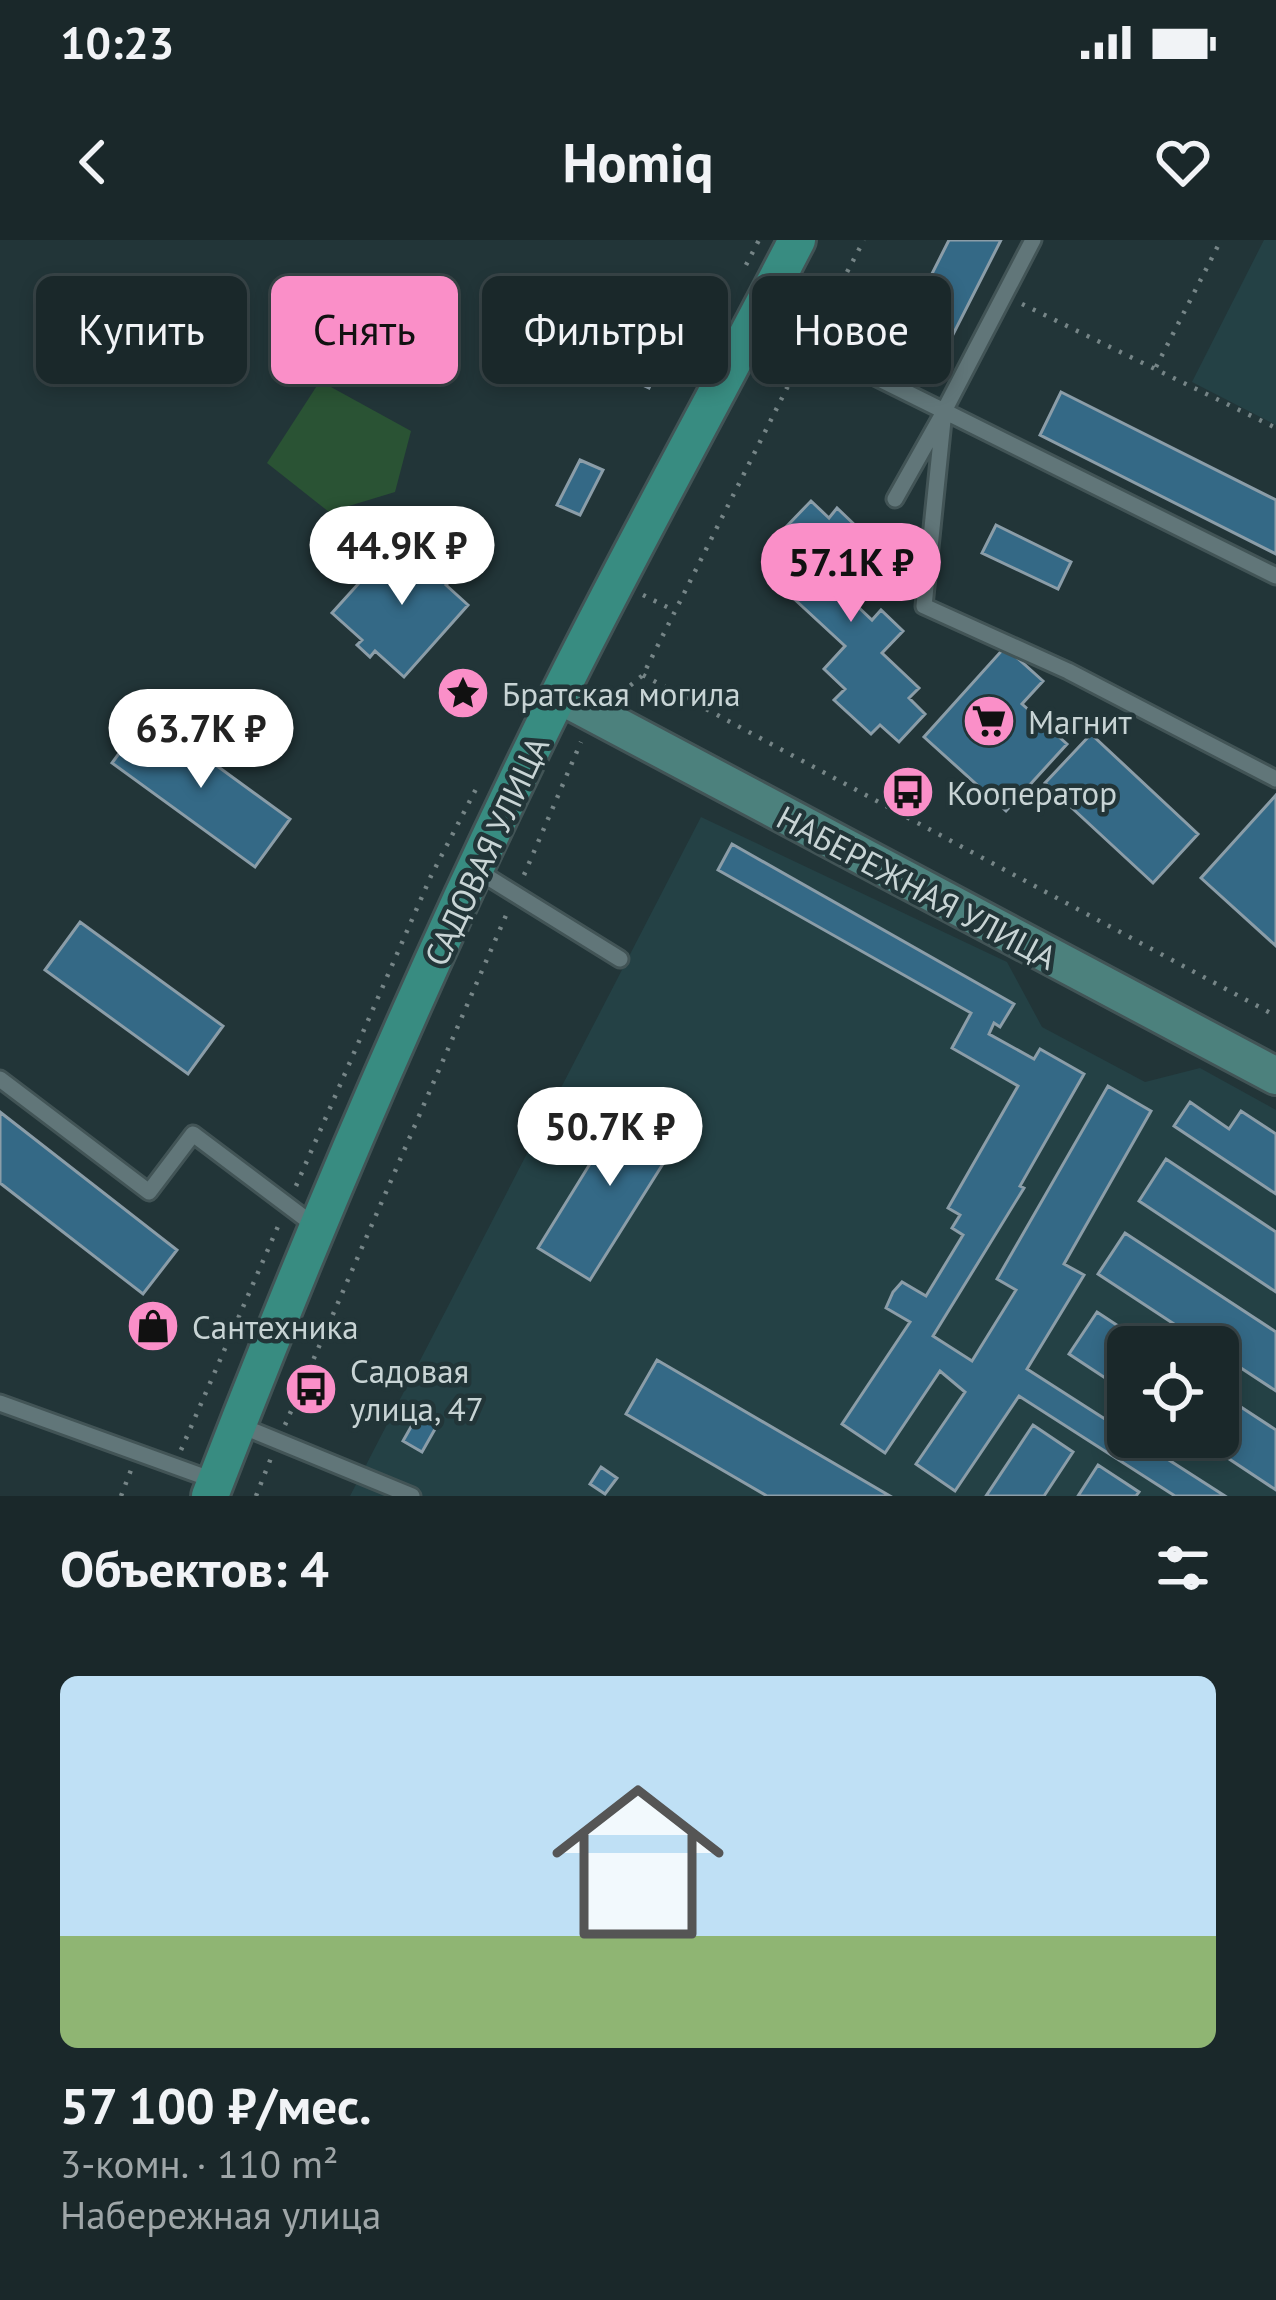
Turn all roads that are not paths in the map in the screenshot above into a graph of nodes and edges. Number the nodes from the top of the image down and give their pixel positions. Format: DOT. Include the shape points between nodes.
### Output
graph roads {
  1 [pos="797,240"];
  2 [pos="1033,240"];
  3 [pos="778,276"];
  4 [pos="752,326"];
  5 [pos="889,384"];
  6 [pos="944,411"];
  7 [pos="895,499"];
  8 [pos="1276,576"];
  9 [pos="559,695"];
  10 [pos="1276,779"];
  11 [pos="475,870"];
  12 [pos="620,959"];
  13 [pos="1276,1076"];
  14 [pos="0,1079"];
  15 [pos="320,1230"];
  16 [pos="0,1403"];
  17 [pos="239,1425"];
  18 [pos="213,1489"];
  19 [pos="412,1496"];
  1 -- 3 [label="main road, САДОВАЯ УЛИЦА"];
  2 -- 6 [label="lane"];
  4 -- 9 [label="main road, САДОВАЯ УЛИЦА"];
  5 -- 6 [label="lane"];
  6 -- 7 [label="lane"];
  6 -- 8 [label="lane"];
  6 -- 10 [label="lane" via="924,606"];
  9 -- 11 [label="main road, САДОВАЯ УЛИЦА"];
  9 -- 13 [label="main road, НАБЕРЕЖНАЯ УЛИЦА"];
  11 -- 12 [label="lane"];
  11 -- 15 [label="main road, САДОВАЯ УЛИЦА"];
  14 -- 15 [label="lane" via="149,1192 193,1134"];
  15 -- 17 [label="main road, САДОВАЯ УЛИЦА"];
  16 -- 18 [label="lane"];
  17 -- 18 [label="main road, САДОВАЯ УЛИЦА"];
  17 -- 19 [label="lane"];
}
